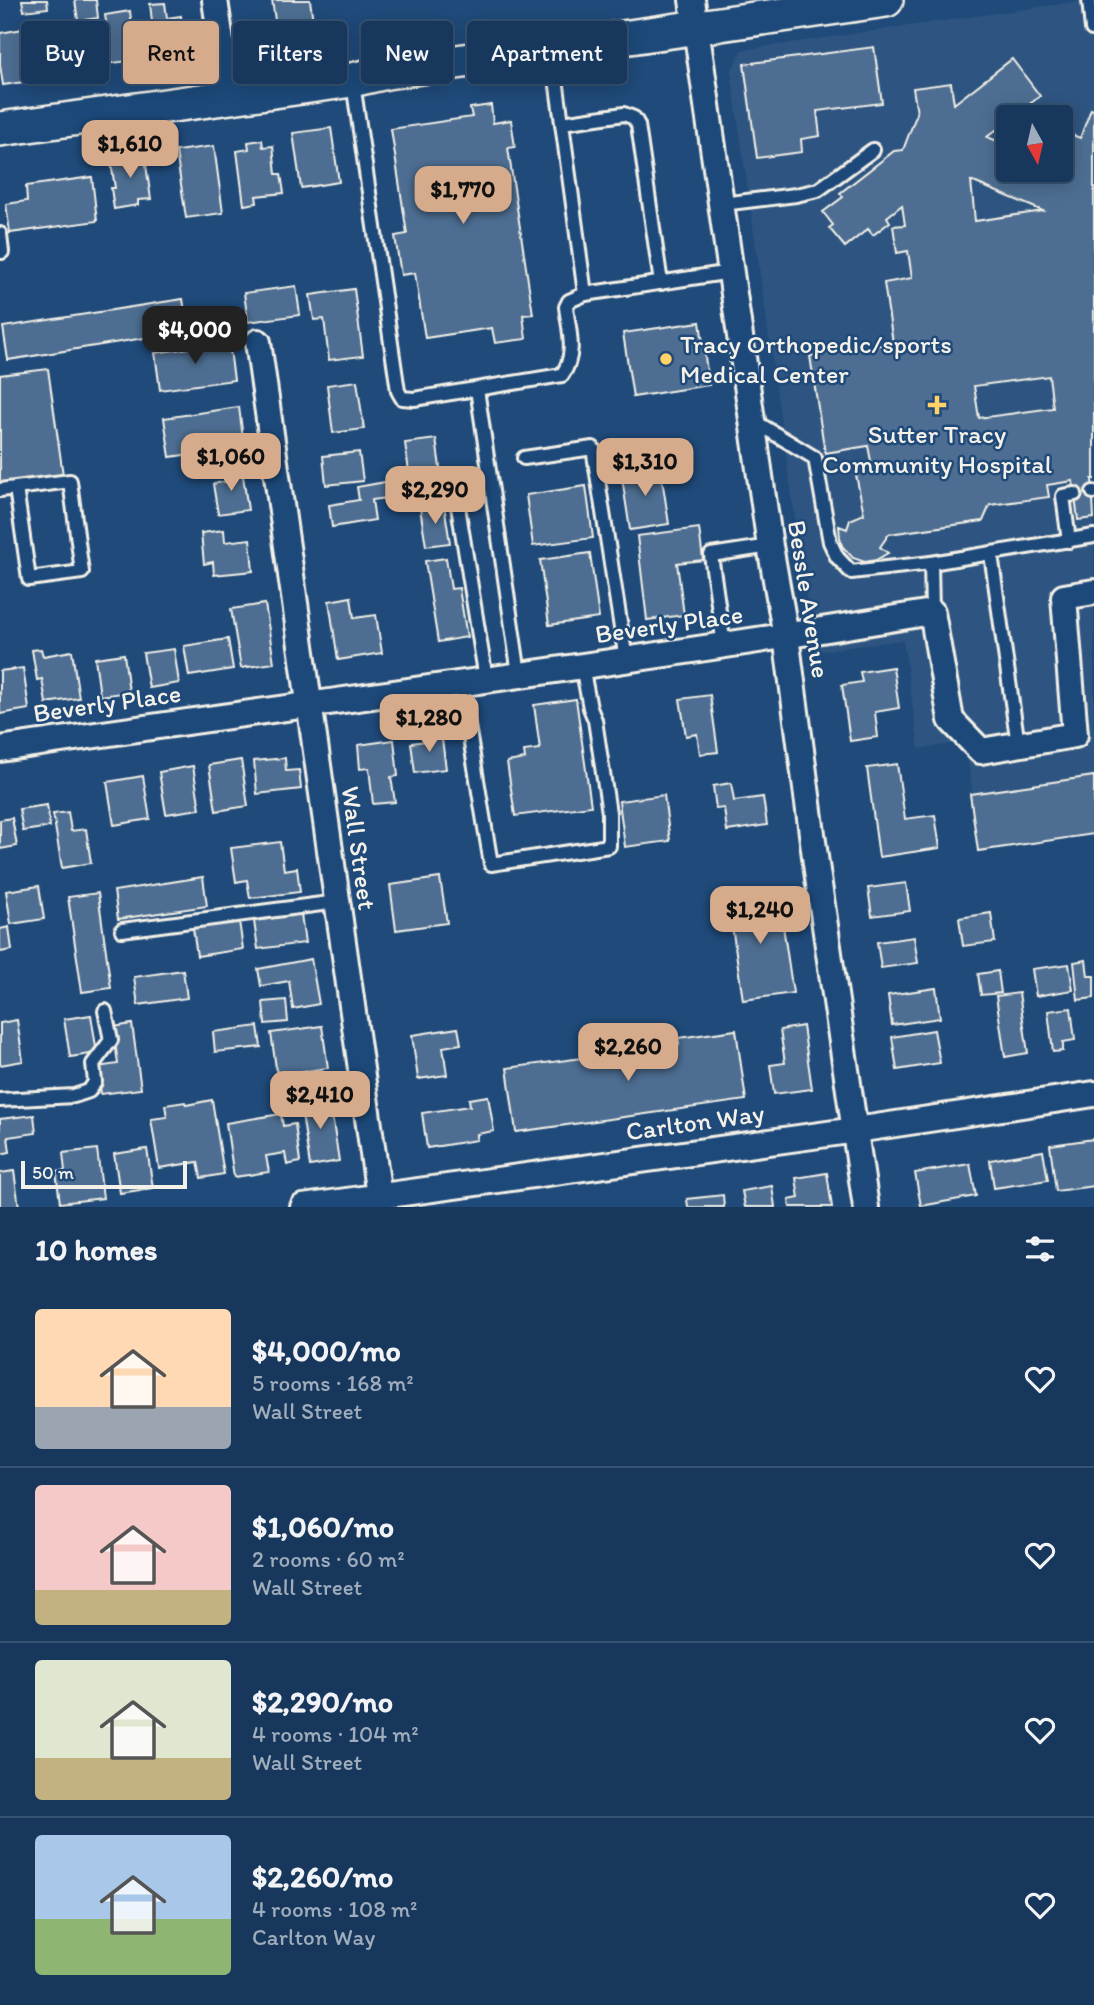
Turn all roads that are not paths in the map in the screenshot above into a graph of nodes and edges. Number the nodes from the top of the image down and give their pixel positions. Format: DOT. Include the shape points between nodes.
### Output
graph roads {
  1 [pos="215,0"];
  2 [pos="886,0"];
  3 [pos="1089,0"];
  4 [pos="843,3"];
  5 [pos="694,14"];
  6 [pos="1094,29"];
  7 [pos="627,31"];
  8 [pos="467,61"];
  9 [pos="352,80"];
  10 [pos="557,84"];
  11 [pos="229,97"];
  12 [pos="562,123"];
  13 [pos="0,129"];
  14 [pos="873,150"];
  15 [pos="722,204"];
  16 [pos="0,234"];
  17 [pos="0,252"];
  18 [pos="732,272"];
  19 [pos="661,283"];
  20 [pos="585,294"];
  21 [pos="258,342"];
  22 [pos="477,389"];
  23 [pos="752,419"];
  24 [pos="524,458"];
  25 [pos="16,488"];
  26 [pos="455,488"];
  27 [pos="0,490"];
  28 [pos="1075,494"];
  29 [pos="1094,536"];
  30 [pos="1069,541"];
  31 [pos="770,546"];
  32 [pos="991,554"];
  33 [pos="931,563"];
  34 [pos="1094,592"];
  35 [pos="932,612"];
  36 [pos="786,636"];
  37 [pos="724,646"];
  38 [pos="626,660"];
  39 [pos="582,666"];
  40 [pos="519,674"];
  41 [pos="486,679"];
  42 [pos="461,682"];
  43 [pos="308,704"];
  44 [pos="1018,744"];
  45 [pos="0,749"];
  46 [pos="337,902"];
  47 [pos="122,930"];
  48 [pos="105,1011"];
  49 [pos="1094,1094"];
  50 [pos="0,1100"];
  51 [pos="856,1130"];
  52 [pos="379,1196"];
  53 [pos="303,1207"];
  54 [pos="866,1207"];
  1 -- 11 [label="street"];
  2 -- 4 [label="street"];
  3 -- 6 [label="lane"];
  4 -- 5 [label="street"];
  5 -- 7 [label="street"];
  5 -- 15 [label="street, Bessle Avenue"];
  8 -- 9 [label="street"];
  9 -- 11 [label="street"];
  9 -- 22 [label="lane" via="398,391 402,398 414,399"];
  10 -- 12 [label="lane"];
  11 -- 13 [label="street"];
  12 -- 19 [label="lane" via="624,114 634,118"];
  12 -- 20 [label="lane"];
  14 -- 15 [label="lane" via="818,190"];
  15 -- 18 [label="street, Bessle Avenue"];
  16 -- 17 [label="lane"];
  18 -- 19 [label="lane"];
  18 -- 23 [label="street, Bessle Avenue"];
  19 -- 20 [label="lane"];
  20 -- 22 [label="lane" via="569,300 566,307 572,354 562,375"];
  21 -- 43 [label="street, Wall Street"];
  22 -- 40 [label="lane"];
  23 -- 31 [label="street, Bessle Avenue"];
  23 -- 33 [label="lane" via="815,458 830,542 851,572"];
  24 -- 38 [label="lane" via="593,448"];
  25 -- 25 [label="lane" via="69,481 82,572 29,579"];
  25 -- 27 [label="lane"];
  26 -- 41 [label="lane"];
  28 -- 30 [label="lane" via="1063,496"];
  29 -- 30 [label="lane"];
  30 -- 32 [label="lane"];
  31 -- 36 [label="street, Bessle Avenue"];
  31 -- 37 [label="lane" via="711,555"];
  32 -- 33 [label="lane"];
  32 -- 44 [label="lane"];
  33 -- 35 [label="lane"];
  34 -- 44 [label="street" via="1064,597 1075,735"];
  35 -- 36 [label="street, Beverly Place"];
  35 -- 44 [label="street" via="951,720 981,751"];
  36 -- 37 [label="street, Beverly Place"];
  36 -- 51 [label="street, Bessle Avenue"];
  37 -- 38 [label="street, Beverly Place"];
  38 -- 39 [label="street, Beverly Place"];
  39 -- 40 [label="street, Beverly Place"];
  39 -- 42 [label="lane" via="599,747 610,846 491,864"];
  40 -- 41 [label="street, Beverly Place"];
  41 -- 42 [label="street, Beverly Place"];
  42 -- 43 [label="street, Beverly Place"];
  43 -- 45 [label="street, Beverly Place"];
  43 -- 46 [label="street, Wall Street"];
  46 -- 47 [label="lane"];
  46 -- 52 [label="street, Wall Street"];
  48 -- 50 [label="lane" via="111,1040 93,1064 95,1082 89,1091"];
  49 -- 51 [label="street, Carlton Way"];
  51 -- 52 [label="street, Carlton Way"];
  51 -- 54 [label="street, Bessle Avenue"];
  52 -- 53 [label="street, Carlton Way"];
}
